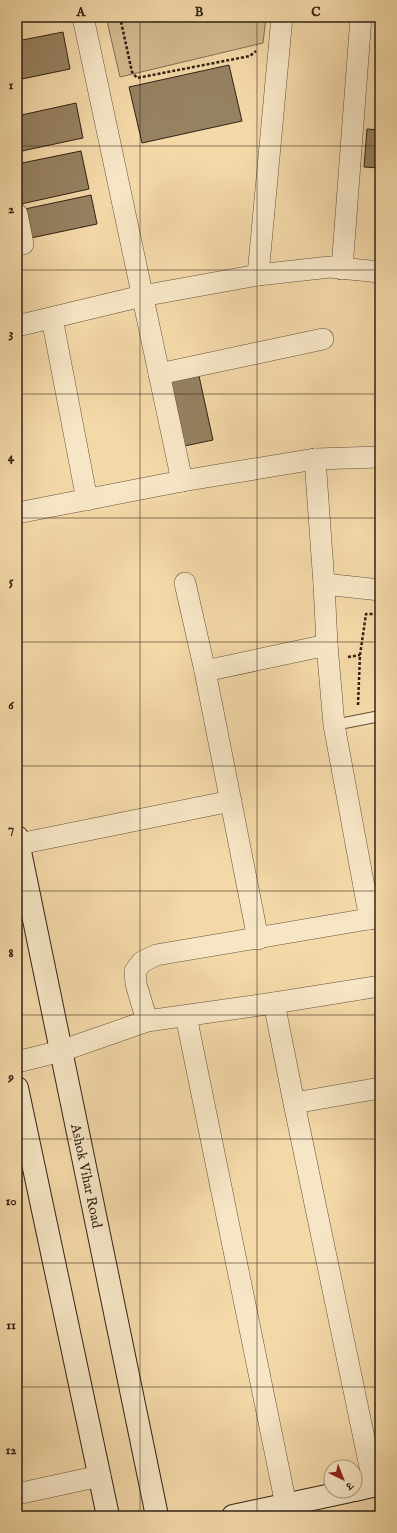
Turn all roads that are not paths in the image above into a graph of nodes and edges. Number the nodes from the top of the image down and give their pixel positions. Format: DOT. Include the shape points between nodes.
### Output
graph roads {
  1 [pos="83,17"];
  2 [pos="282,17"];
  3 [pos="361,17"];
  4 [pos="17,214"];
  5 [pos="23,244"];
  6 [pos="342,269"];
  7 [pos="380,272"];
  8 [pos="258,275"];
  9 [pos="142,296"];
  10 [pos="52,318"];
  11 [pos="17,326"];
  12 [pos="323,339"];
  13 [pos="159,374"];
  14 [pos="380,458"];
  15 [pos="315,459"];
  16 [pos="182,481"];
  17 [pos="87,500"];
  18 [pos="17,514"];
  19 [pos="185,583"];
  20 [pos="324,584"];
  21 [pos="380,590"];
  22 [pos="327,645"];
  23 [pos="205,672"];
  24 [pos="380,716"];
  25 [pos="334,725"];
  26 [pos="231,801"];
  27 [pos="18,840"];
  28 [pos="375,918"];
  29 [pos="258,938"];
  30 [pos="380,986"];
  31 [pos="274,1003"];
  32 [pos="186,1016"];
  33 [pos="147,1022"];
  34 [pos="60,1051"];
  35 [pos="17,1062"];
  36 [pos="17,1088"];
  37 [pos="380,1088"];
  38 [pos="294,1103"];
  39 [pos="100,1476"];
  40 [pos="370,1487"];
  41 [pos="17,1494"];
  42 [pos="323,1497"];
  43 [pos="286,1505"];
  44 [pos="254,1513"];
  45 [pos="108,1516"];
  46 [pos="157,1516"];
  47 [pos="233,1516"];
  1 -- 9 [label="street"];
  2 -- 8 [label="street"];
  3 -- 6 [label="street"];
  4 -- 5 [label="street"];
  6 -- 7 [label="street"];
  6 -- 8 [label="street" via="304,269"];
  8 -- 9 [label="street"];
  9 -- 10 [label="street"];
  9 -- 13 [label="street"];
  10 -- 11 [label="street"];
  10 -- 17 [label="street"];
  12 -- 13 [label="street"];
  13 -- 16 [label="street"];
  14 -- 15 [label="street"];
  15 -- 16 [label="street"];
  15 -- 20 [label="street"];
  16 -- 17 [label="street"];
  17 -- 18 [label="street"];
  19 -- 23 [label="street"];
  20 -- 21 [label="street"];
  20 -- 22 [label="street"];
  22 -- 23 [label="street"];
  22 -- 25 [label="street"];
  23 -- 26 [label="street"];
  24 -- 25 [label="lane"];
  25 -- 28 [label="street"];
  26 -- 27 [label="street"];
  26 -- 29 [label="street"];
  27 -- 34 [label="main road, Ashok Vihar Road"];
  28 -- 29 [label="street"];
  29 -- 33 [label="street" via="156,955 142,962 135,970 136,984"];
  30 -- 31 [label="street"];
  31 -- 32 [label="street"];
  31 -- 38 [label="street"];
  32 -- 33 [label="street"];
  32 -- 43 [label="street"];
  33 -- 34 [label="street"];
  34 -- 35 [label="street"];
  34 -- 46 [label="main road, Ashok Vihar Road"];
  36 -- 39 [label="main road"];
  37 -- 38 [label="street"];
  38 -- 40 [label="street"];
  39 -- 41 [label="street"];
  39 -- 45 [label="main road"];
  42 -- 43 [label="main road"];
  43 -- 44 [label="main road"];
  44 -- 47 [label="main road"];
}
